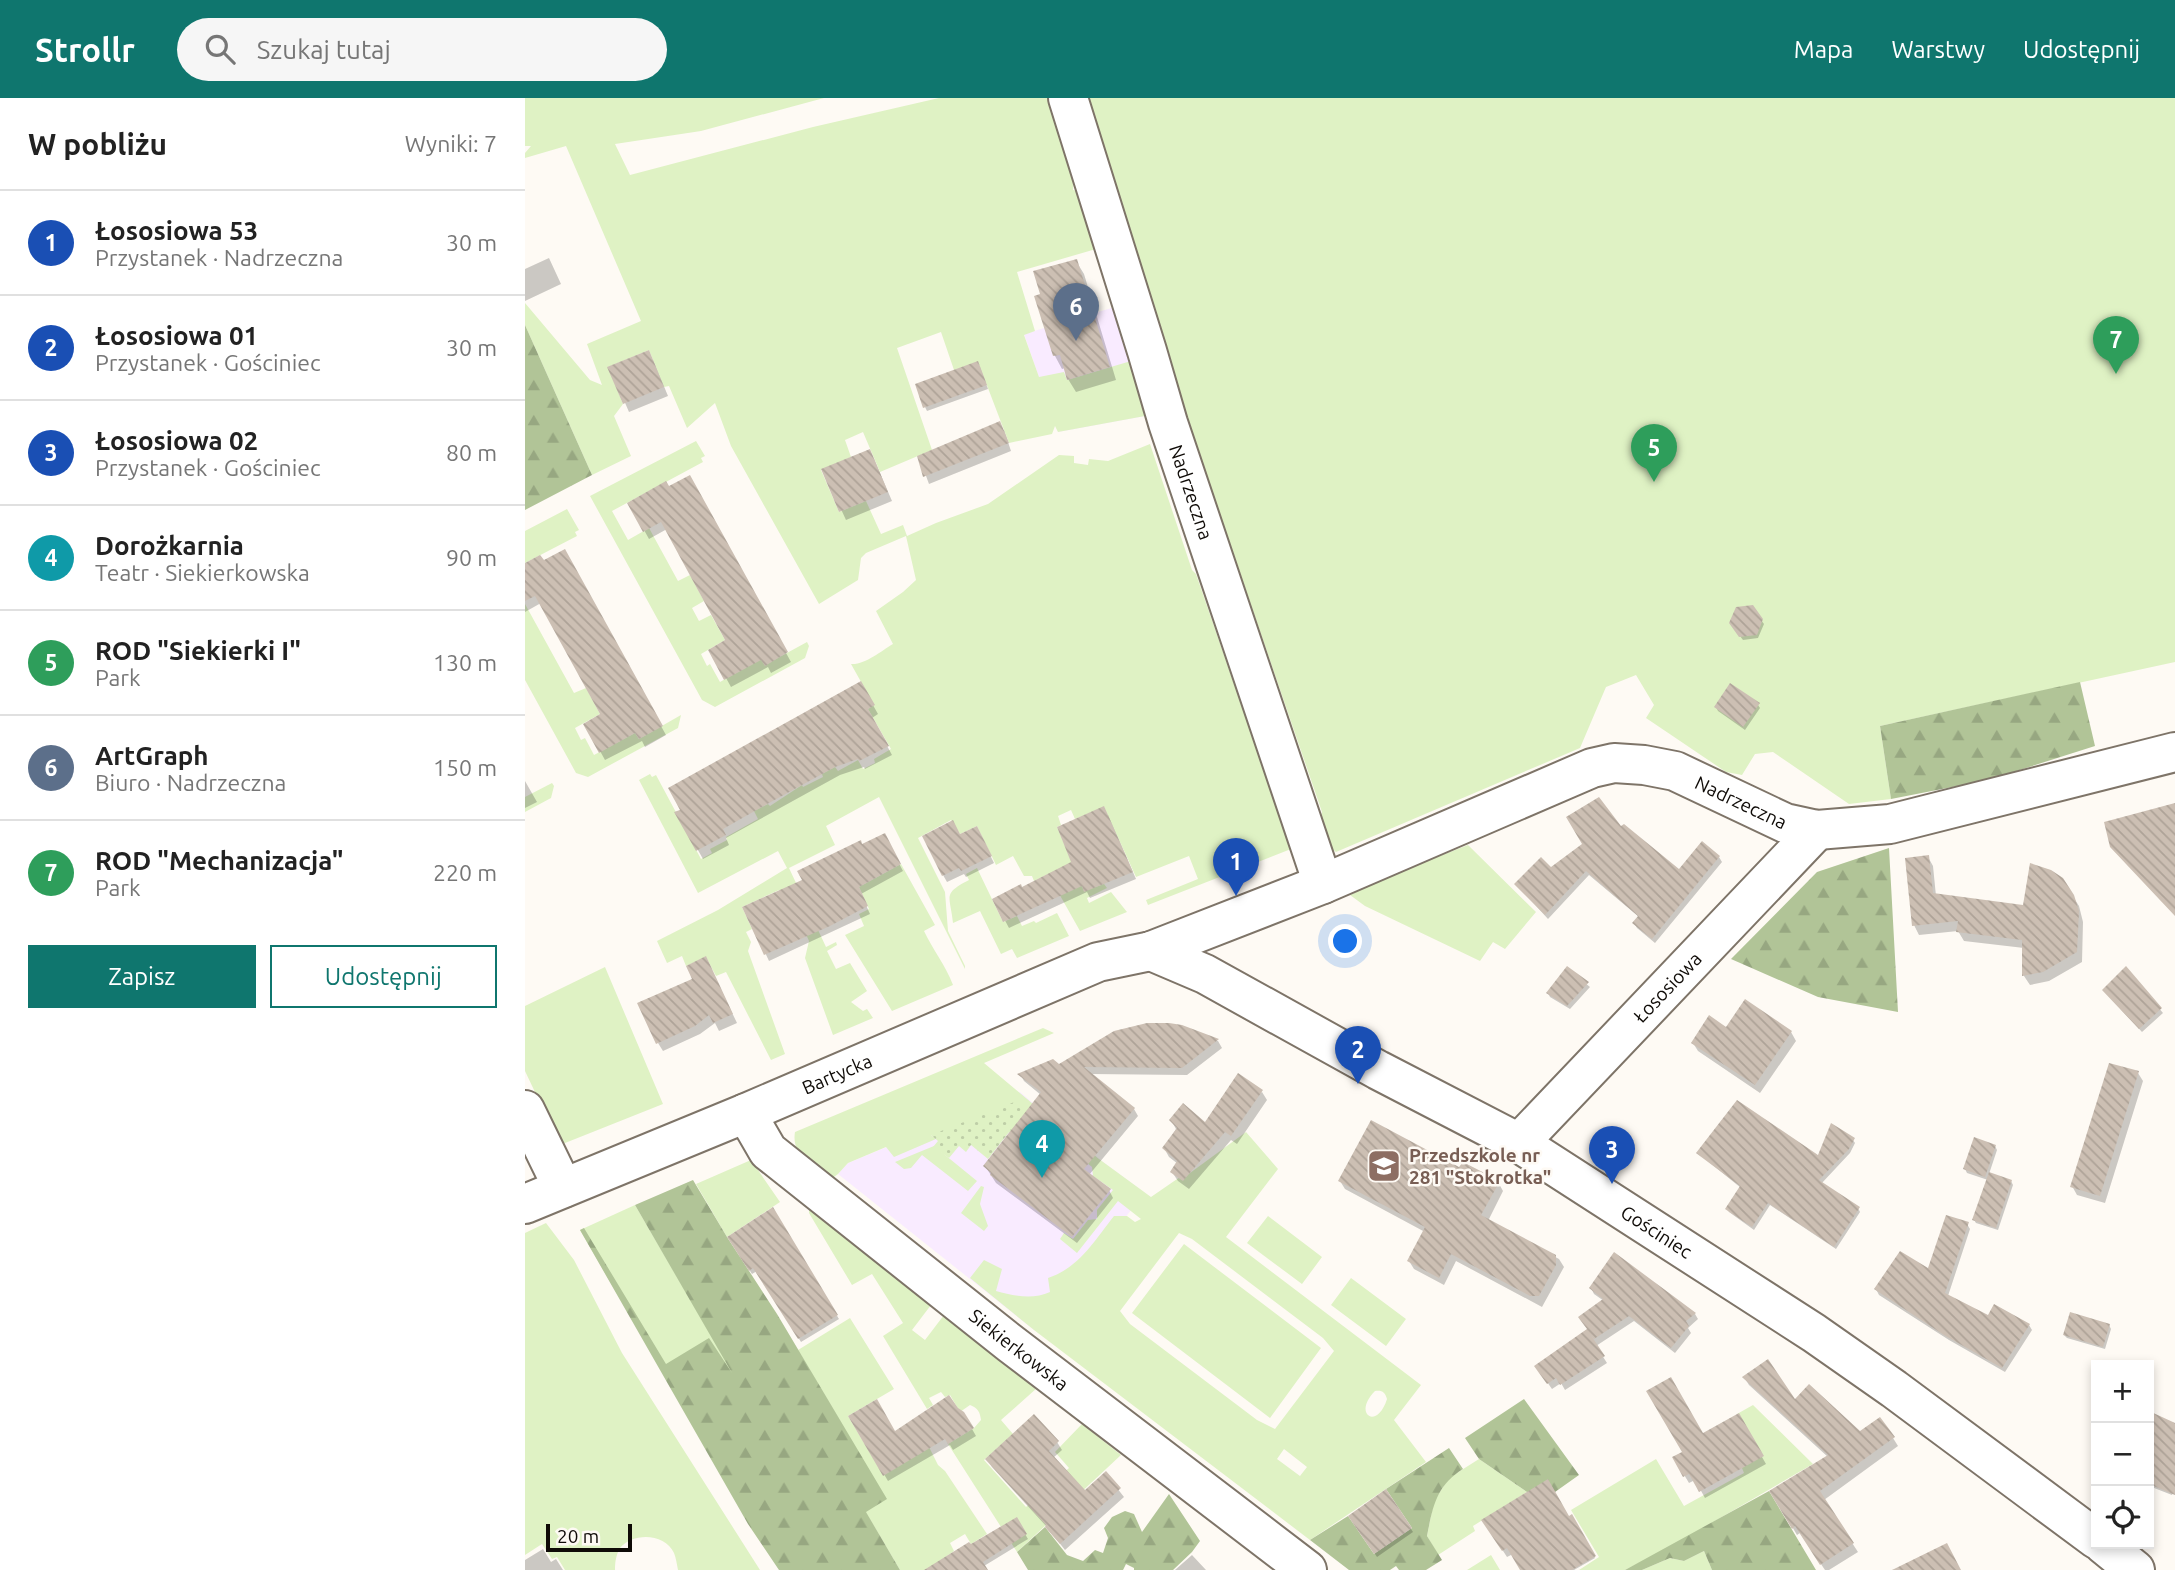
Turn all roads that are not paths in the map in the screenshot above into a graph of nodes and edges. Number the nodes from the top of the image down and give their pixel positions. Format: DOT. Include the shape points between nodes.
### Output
graph roads {
  1 [pos="1068,98"];
  2 [pos="2175,752"];
  3 [pos="1817,830"];
  4 [pos="1323,884"];
  5 [pos="1151,951"];
  6 [pos="525,1110"];
  7 [pos="747,1113"];
  8 [pos="1519,1143"];
  9 [pos="563,1188"];
  10 [pos="525,1204"];
  11 [pos="2091,1535"];
  12 [pos="2109,1549"];
  13 [pos="1307,1570"];
  14 [pos="2135,1570"];
  1 -- 4 [label="street, Nadrzeczna" via="1168,424"];
  2 -- 3 [label="street, Nadrzeczna" via="1890,824"];
  3 -- 4 [label="street, Nadrzeczna" via="1785,823 1675,771 1614,763 1592,768"];
  3 -- 8 [label="street, Łososiowa"];
  4 -- 5 [label="street, Nadrzeczna"];
  5 -- 7 [label="street, Bartycka" via="1098,961"];
  5 -- 8 [label="street, Gościniec" via="1216,980"];
  6 -- 9 [label="street"];
  7 -- 9 [label="street, Bartycka"];
  7 -- 13 [label="street, Siekierkowska" via="768,1151"];
  8 -- 11 [label="street, Gościniec" via="1814,1333"];
  9 -- 10 [label="street, Bartycka"];
  12 -- 14 [label="street"];
}
